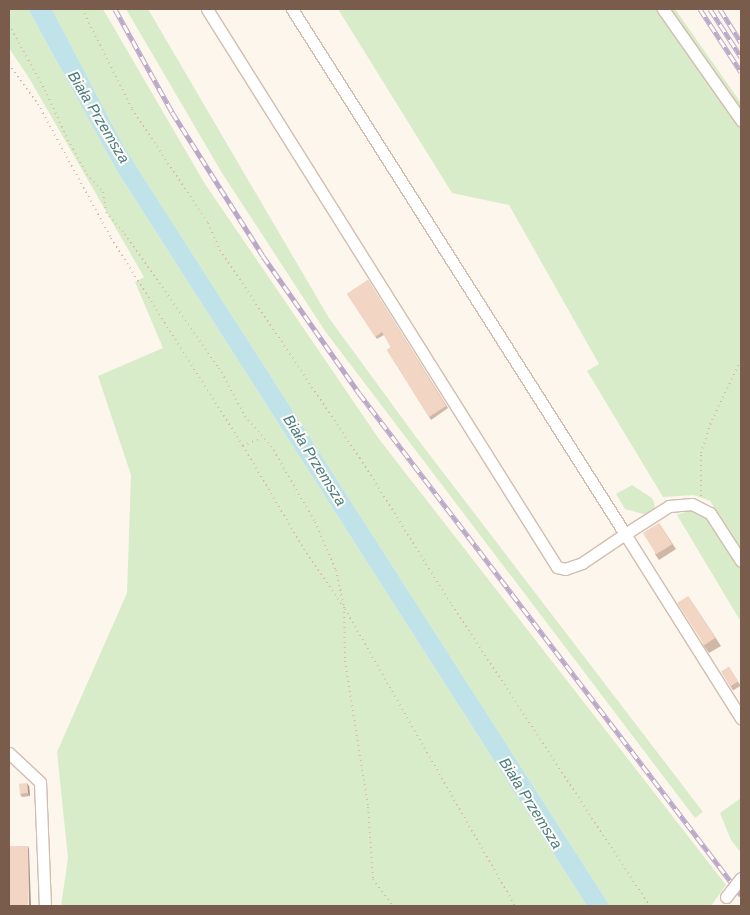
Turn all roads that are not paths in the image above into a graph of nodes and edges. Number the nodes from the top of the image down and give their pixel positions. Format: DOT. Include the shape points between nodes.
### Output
graph roads {
  1 [pos="207,9"];
  2 [pos="292,9"];
  3 [pos="663,9"];
  4 [pos="741,120"];
  5 [pos="625,534"];
  6 [pos="741,561"];
  7 [pos="741,718"];
  8 [pos="9,753"];
  9 [pos="741,878"];
  10 [pos="725,902"];
  11 [pos="45,906"];
  1 -- 5 [label="street" via="557,567 565,569 582,563"];
  2 -- 5 [label="street"];
  3 -- 4 [label="street"];
  5 -- 6 [label="street" via="669,506 692,504 710,513"];
  5 -- 7 [label="street"];
  8 -- 11 [label="street" via="40,782"];
  9 -- 10 [label="street, bridge"];
}
